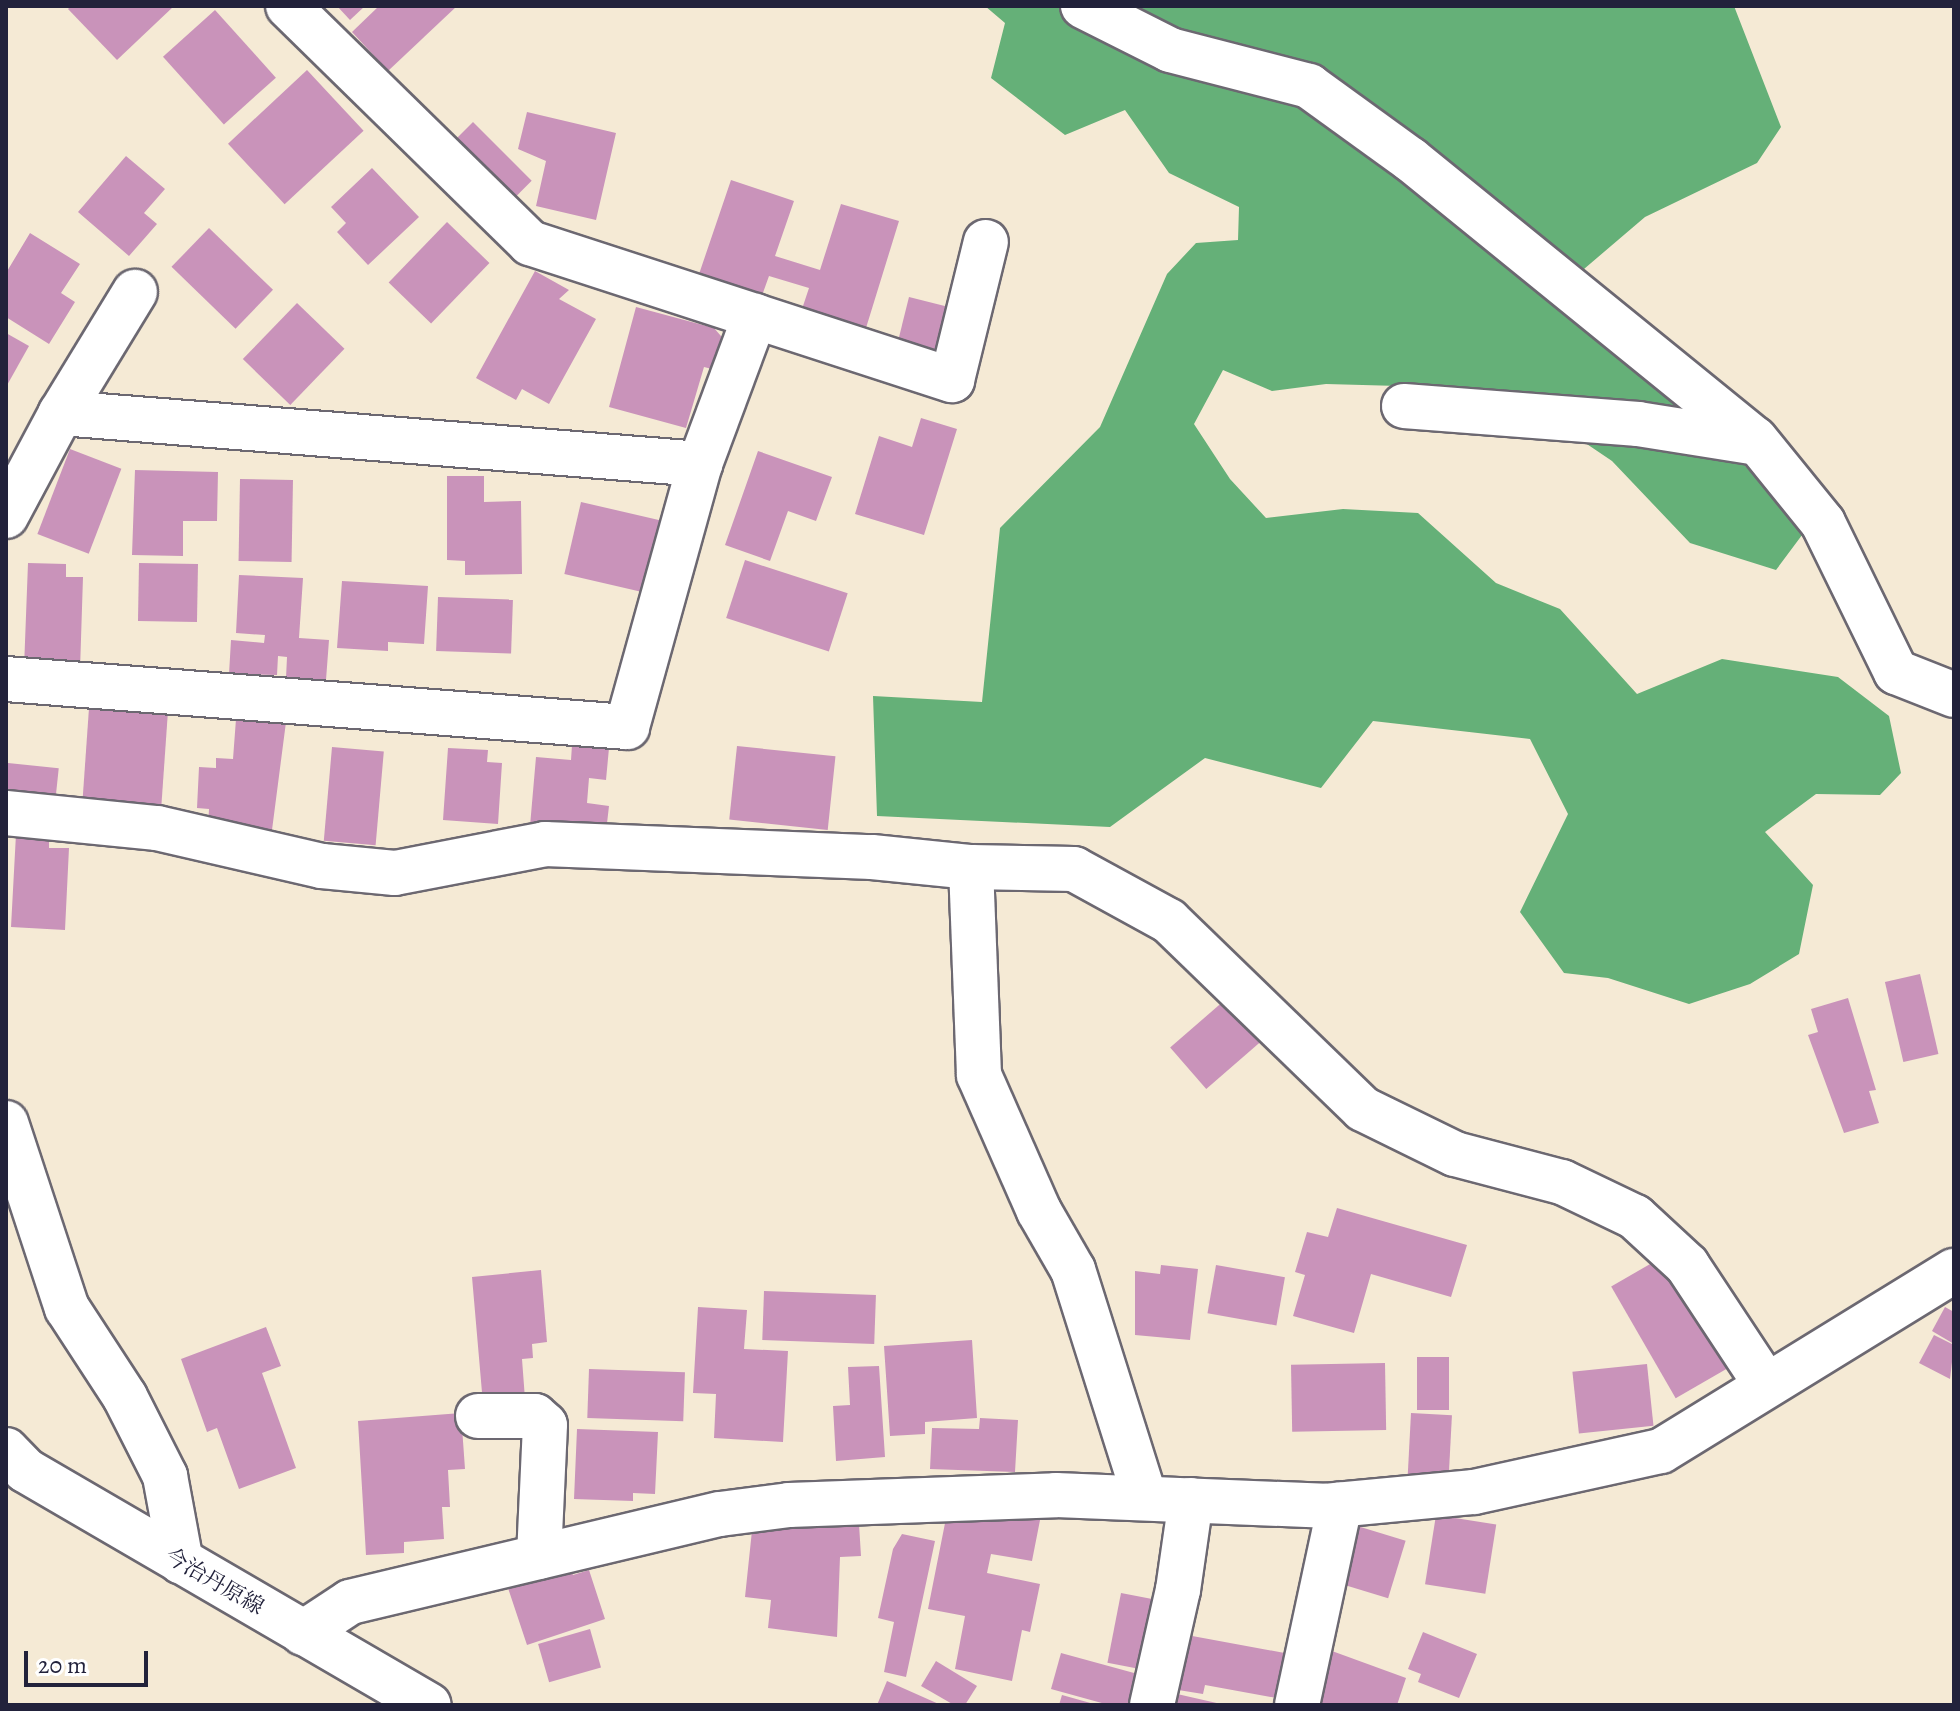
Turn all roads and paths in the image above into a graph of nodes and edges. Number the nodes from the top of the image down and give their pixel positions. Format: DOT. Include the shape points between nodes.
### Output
graph roads {
  1 [pos="288,6"];
  2 [pos="1083,6"];
  3 [pos="986,242"];
  4 [pos="135,292"];
  5 [pos="755,316"];
  6 [pos="1404,406"];
  7 [pos="61,413"];
  8 [pos="1758,443"];
  9 [pos="700,464"];
  10 [pos="6,516"];
  11 [pos="6,679"];
  12 [pos="1954,695"];
  13 [pos="6,813"];
  14 [pos="971,867"];
  15 [pos="6,1123"];
  16 [pos="1954,1271"];
  17 [pos="1766,1385"];
  18 [pos="478,1416"];
  19 [pos="12,1463"];
  20 [pos="1145,1498"];
  21 [pos="1191,1500"];
  22 [pos="1340,1505"];
  23 [pos="539,1557"];
  24 [pos="181,1562"];
  25 [pos="303,1633"];
  26 [pos="429,1705"];
  27 [pos="1152,1705"];
  28 [pos="1297,1705"];
  1 -- 5 [label="street" via="530,243"];
  2 -- 8 [label="street" via="1170,50 1309,86 1410,159"];
  3 -- 5 [label="street" via="952,380"];
  4 -- 7 [label="street"];
  5 -- 9 [label="street"];
  6 -- 8 [label="street" via="1638,424"];
  7 -- 9 [label="street"];
  7 -- 10 [label="street"];
  8 -- 12 [label="street" via="1823,523 1896,672"];
  9 -- 11 [label="street" via="627,727"];
  13 -- 14 [label="street" via="157,828 322,866 395,873 545,844 872,857"];
  14 -- 17 [label="street" via="1074,869 1169,921 1363,1109 1455,1154 1562,1182 1635,1217 1687,1265"];
  14 -- 20 [label="street" via="979,1075 1039,1211 1073,1270"];
  15 -- 24 [label="street" via="67,1308 125,1397 165,1476"];
  16 -- 17 [label="street"];
  17 -- 22 [label="street" via="1661,1451 1474,1492"];
  18 -- 23 [label="street" via="535,1416 545,1425"];
  19 -- 24 [label="street, 今治丹原線"];
  20 -- 21 [label="street"];
  20 -- 23 [label="street" via="1056,1495 789,1505 720,1514"];
  21 -- 22 [label="street"];
  21 -- 27 [label="street" via="1178,1590"];
  22 -- 28 [label="street"];
  23 -- 25 [label="street" via="350,1602"];
  24 -- 25 [label="street, 今治丹原線"];
  25 -- 26 [label="street, 今治丹原線"];
}
